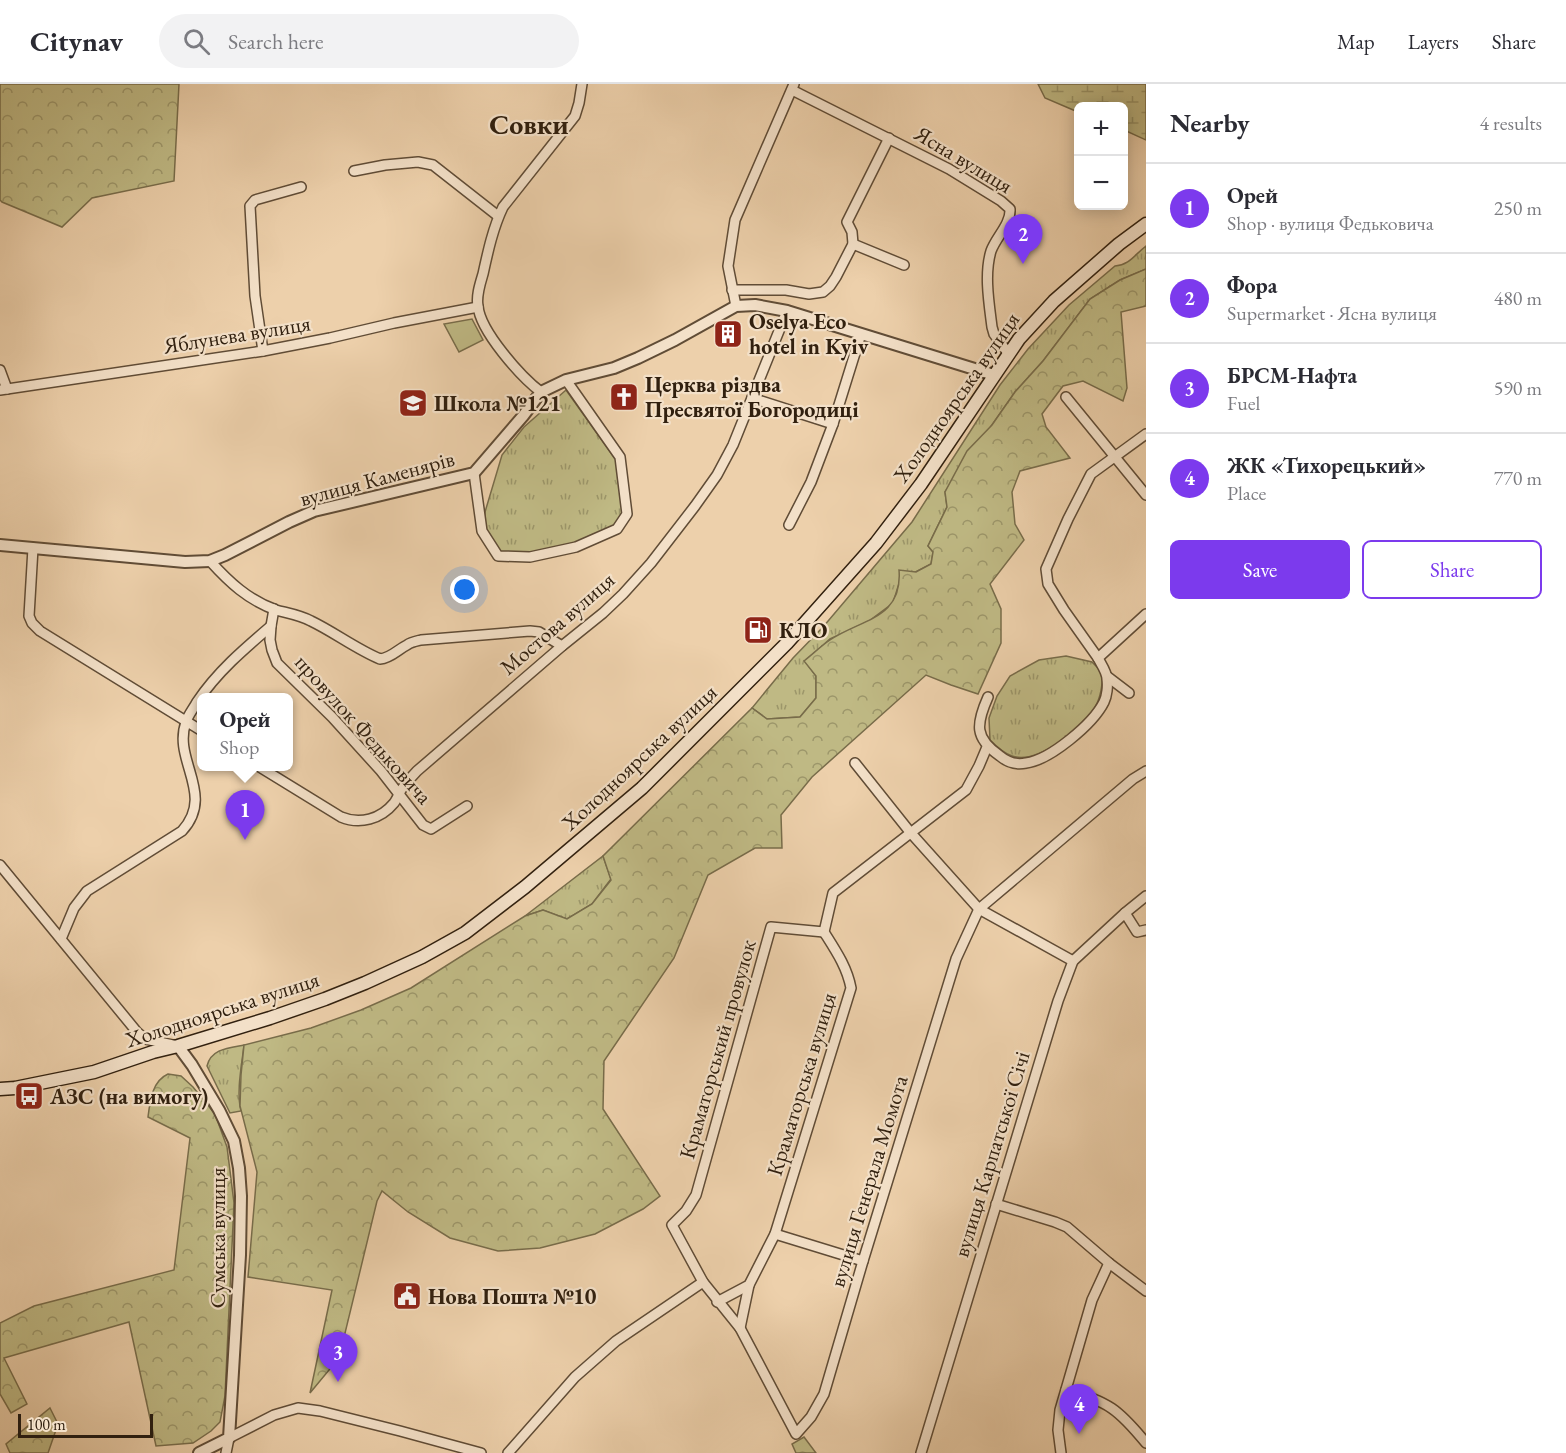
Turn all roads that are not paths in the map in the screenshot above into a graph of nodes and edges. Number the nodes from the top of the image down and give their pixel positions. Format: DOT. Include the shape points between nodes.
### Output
graph roads {
  1 [pos="582,84"];
  2 [pos="793,87"];
  3 [pos="888,138"];
  4 [pos="354,171"];
  5 [pos="301,187"];
  6 [pos="498,216"];
  7 [pos="1146,224"];
  8 [pos="853,243"];
  9 [pos="904,265"];
  10 [pos="732,290"];
  11 [pos="736,306"];
  12 [pos="478,307"];
  13 [pos="787,311"];
  14 [pos="861,334"];
  15 [pos="263,351"];
  16 [pos="1008,353"];
  17 [pos="0,370"];
  18 [pos="994,375"];
  19 [pos="566,380"];
  20 [pos="3,389"];
  21 [pos="541,392"];
  22 [pos="1066,396"];
  23 [pos="752,398"];
  24 [pos="833,424"];
  25 [pos="1146,434"];
  26 [pos="1115,456"];
  27 [pos="474,472"];
  28 [pos="1146,495"];
  29 [pos="789,525"];
  30 [pos="0,545"];
  31 [pos="33,548"];
  32 [pos="210,561"];
  33 [pos="274,609"];
  34 [pos="1146,615"];
  35 [pos="271,626"];
  36 [pos="562,646"];
  37 [pos="1098,658"];
  38 [pos="1108,677"];
  39 [pos="204,693"];
  40 [pos="1129,693"];
  41 [pos="988,697"];
  42 [pos="197,704"];
  43 [pos="186,722"];
  44 [pos="197,729"];
  45 [pos="987,747"];
  46 [pos="855,763"];
  47 [pos="266,771"];
  48 [pos="1146,771"];
  49 [pos="399,793"];
  50 [pos="467,806"];
  51 [pos="910,832"];
  52 [pos="0,865"];
  53 [pos="1146,896"];
  54 [pos="979,909"];
  55 [pos="1125,913"];
  56 [pos="1146,930"];
  57 [pos="824,932"];
  58 [pos="61,939"];
  59 [pos="1073,961"];
  60 [pos="178,1046"];
  61 [pos="0,1089"];
  62 [pos="996,1203"];
  63 [pos="672,1225"];
  64 [pos="775,1234"];
  65 [pos="863,1261"];
  66 [pos="1109,1263"];
  67 [pos="703,1282"];
  68 [pos="749,1285"];
  69 [pos="1146,1291"];
  70 [pos="717,1302"];
  71 [pos="740,1328"];
  72 [pos="1066,1390"];
  73 [pos="229,1438"];
  74 [pos="1146,1443"];
  75 [pos="199,1453"];
  76 [pos="226,1453"];
  77 [pos="481,1453"];
  78 [pos="508,1453"];
  79 [pos="921,1453"];
  80 [pos="1061,1453"];
  1 -- 6 [label="street" via="575,116"];
  2 -- 3 [label="street, Ясна вулиця"];
  2 -- 10 [label="street, Ясна вулиця" via="735,220 728,266"];
  3 -- 8 [label="street" via="847,222"];
  3 -- 16 [label="street, Ясна вулиця" via="949,169 1010,208 1009,219 988,263 992,327"];
  4 -- 6 [label="street" via="418,162 433,165"];
  5 -- 15 [label="street" via="255,200 250,206 255,296"];
  6 -- 12 [label="street"];
  7 -- 16 [label="main road, Холодноярська вулиця" via="1054,301"];
  8 -- 9 [label="street"];
  8 -- 10 [label="street" via="836,277 823,292"];
  10 -- 11 [label="street, Ясна вулиця"];
  11 -- 13 [label="street, вулиця Каменярів" via="755,304"];
  11 -- 19 [label="street, вулиця Каменярів" via="638,358"];
  12 -- 15 [label="street, Яблунева вулиця"];
  12 -- 21 [label="street" via="490,335"];
  13 -- 14 [label="street, вулиця Каменярів"];
  13 -- 23 [label="street, Мостова вулиця"];
  14 -- 18 [label="street, вулиця Каменярів"];
  14 -- 24 [label="street"];
  15 -- 20 [label="street, Яблунева вулиця"];
  16 -- 18 [label="main road, Холодноярська вулиця"];
  17 -- 20 [label="street"];
  18 -- 60 [label="main road, Холодноярська вулиця" via="876,543 787,643 642,788 542,873 465,933 422,957 325,999"];
  19 -- 21 [label="street, вулиця Каменярів"];
  19 -- 27 [label="street" via="620,457 627,514 617,529 576,546 531,557 498,556 482,531"];
  21 -- 27 [label="street, вулиця Каменярів"];
  22 -- 26 [label="street"];
  23 -- 24 [label="street"];
  23 -- 36 [label="street, Мостова вулиця" via="717,475 688,516 623,594"];
  24 -- 29 [label="street"];
  25 -- 26 [label="street"];
  26 -- 28 [label="street"];
  26 -- 37 [label="street" via="1091,474 1046,569 1048,584"];
  27 -- 32 [label="street, вулиця Каменярів" via="314,511"];
  30 -- 31 [label="street, вулиця Каменярів"];
  31 -- 32 [label="street, вулиця Каменярів"];
  31 -- 43 [label="street" via="29,616 32,623"];
  32 -- 33 [label="street" via="243,594"];
  33 -- 35 [label="street, провулок Федьковича"];
  33 -- 36 [label="street" via="310,620 380,659 422,640 519,632 539,632"];
  34 -- 37 [label="street"];
  35 -- 39 [label="street" via="221,671"];
  35 -- 49 [label="street, провулок Федьковича" via="277,663 332,717"];
  36 -- 49 [label="street, Мостова вулиця" via="417,771"];
  37 -- 38 [label="street"];
  38 -- 40 [label="street"];
  38 -- 45 [label="street" via="1104,701 1091,720 1046,757 1016,764"];
  41 -- 45 [label="street" via="979,722"];
  42 -- 43 [label="street"];
  43 -- 44 [label="street"];
  43 -- 58 [label="street" via="184,749 196,804 189,823 87,891 74,908"];
  45 -- 51 [label="street" via="966,790"];
  46 -- 51 [label="street"];
  47 -- 49 [label="street, Мостова вулиця" via="348,820 375,817 396,801"];
  48 -- 54 [label="street, вулиця Генерала Момота"];
  49 -- 50 [label="street, провулок Федьковича" via="423,825 431,829"];
  51 -- 54 [label="street"];
  51 -- 57 [label="street" via="833,893"];
  52 -- 58 [label="street"];
  53 -- 55 [label="street, вулиця Карпатської Січі"];
  54 -- 59 [label="street"];
  54 -- 65 [label="street, вулиця Генерала Момота" via="956,960"];
  55 -- 56 [label="street" via="1137,932"];
  55 -- 59 [label="street, вулиця Карпатської Січі"];
  57 -- 63 [label="street, Краматорський провулок" via="771,927 696,1195"];
  57 -- 64 [label="street, Краматорська вулиця" via="842,960 851,988"];
  58 -- 60 [label="street" via="137,1032 145,1039"];
  59 -- 62 [label="street, вулиця Карпатської Січі"];
  60 -- 61 [label="main road, Холодноярська вулиця" via="94,1072"];
  60 -- 73 [label="street, Сумська вулиця" via="219,1110 234,1141 239,1168 240,1255"];
  62 -- 66 [label="street" via="1067,1227"];
  62 -- 79 [label="street, вулиця Карпатської Січі"];
  63 -- 67 [label="street, вулиця Генерала Момота"];
  64 -- 65 [label="street"];
  64 -- 68 [label="street, Краматорська вулиця"];
  65 -- 71 [label="street, вулиця Генерала Момота" via="824,1394 812,1417 796,1434"];
  66 -- 69 [label="street"];
  66 -- 72 [label="street" via="1092,1300"];
  67 -- 70 [label="street, вулиця Генерала Момота"];
  67 -- 78 [label="street" via="616,1341 575,1377"];
  68 -- 70 [label="street"];
  68 -- 71 [label="street, Краматорська вулиця"];
  70 -- 71 [label="street, вулиця Генерала Момота"];
  72 -- 74 [label="street" via="1105,1403"];
  72 -- 80 [label="street" via="1058,1430"];
  73 -- 75 [label="street"];
  73 -- 76 [label="street, Сумська вулиця"];
  73 -- 77 [label="street" via="273,1414 298,1408"];
}
